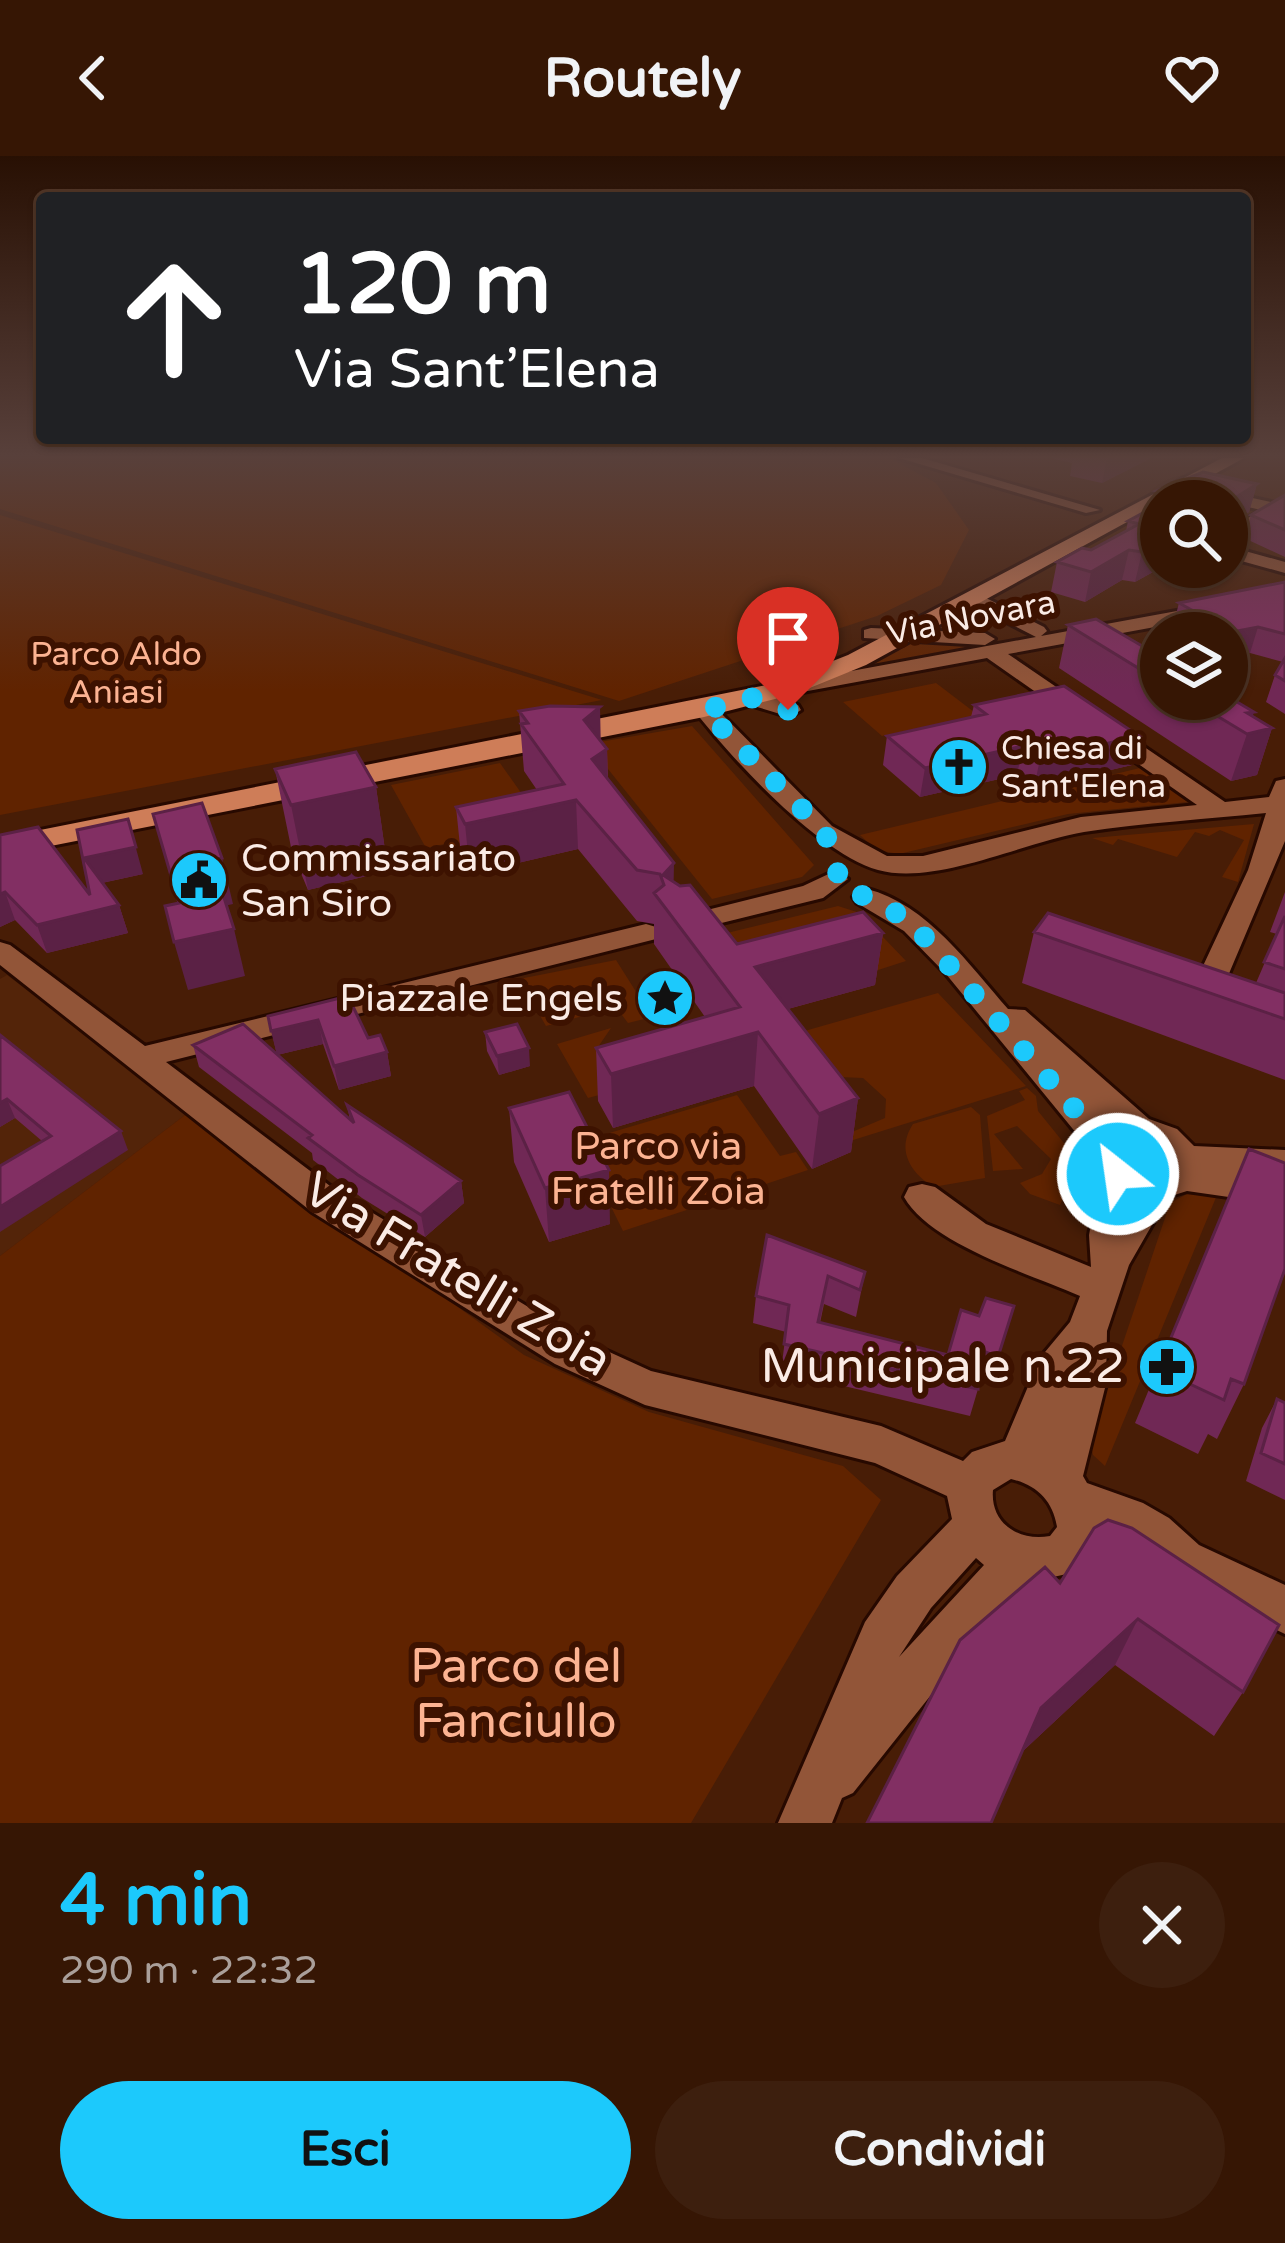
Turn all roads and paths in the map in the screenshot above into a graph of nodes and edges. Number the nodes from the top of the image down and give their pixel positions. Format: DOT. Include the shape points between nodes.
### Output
graph roads {
  1 [pos="1042,536"];
  2 [pos="1090,536"];
  3 [pos="1248,557"];
  4 [pos="1285,568"];
  5 [pos="1285,582"];
  6 [pos="1285,597"];
  7 [pos="974,598"];
  8 [pos="1037,631"];
  9 [pos="872,634"];
  10 [pos="905,635"];
  11 [pos="991,645"];
  12 [pos="836,650"];
  13 [pos="802,694"];
  14 [pos="704,710"];
  15 [pos="656,714"];
  16 [pos="1281,795"];
  17 [pos="173,804"];
  18 [pos="1222,811"];
  19 [pos="0,828"];
  20 [pos="823,830"];
  21 [pos="0,850"];
  22 [pos="898,872"];
  23 [pos="836,874"];
  24 [pos="867,897"];
  25 [pos="681,925"];
  26 [pos="914,925"];
  27 [pos="646,933"];
  28 [pos="0,951"];
  29 [pos="959,971"];
  30 [pos="1210,983"];
  31 [pos="140,1058"];
  32 [pos="1139,1129"];
  33 [pos="1110,1159"];
  34 [pos="1285,1163"];
  35 [pos="1174,1174"];
  36 [pos="1285,1192"];
  37 [pos="922,1197"];
  38 [pos="1106,1275"];
  39 [pos="1087,1331"];
  40 [pos="1019,1460"];
  41 [pos="974,1505"];
  42 [pos="1071,1506"];
  43 [pos="1022,1559"];
  44 [pos="1285,1610"];
  45 [pos="813,1808"];
  1 -- 9 [label="main road"];
  2 -- 7 [label="main road"];
  3 -- 4 [label="street"];
  5 -- 8 [label="street, Via Novara"];
  6 -- 11 [label="street, Via Novara"];
  7 -- 8 [label="street, Via Novara"];
  7 -- 10 [label="main road"];
  8 -- 11 [label="street, Via Novara"];
  9 -- 10 [label="street, Via Novara"];
  9 -- 12 [label="main road, Via Novara"];
  10 -- 11 [label="street, Via Novara"];
  10 -- 13 [label="main road"];
  11 -- 13 [label="street, Via Novara"];
  11 -- 18 [label="street"];
  12 -- 14 [label="main road" via="704,701"];
  12 -- 15 [label="main road, Via Novara"];
  13 -- 14 [label="main road, Via Novara"];
  14 -- 15 [label="main road"];
  14 -- 17 [label="main road, Via Novara"];
  14 -- 20 [label="street"];
  15 -- 17 [label="main road, Via Novara"];
  15 -- 21 [label="street"];
  16 -- 18 [label="street"];
  16 -- 30 [label="street" via="1278,826"];
  17 -- 19 [label="main road, Via Novara"];
  17 -- 21 [label="main road, Via Novara"];
  18 -- 22 [label="street" via="1081,826"];
  20 -- 22 [label="street"];
  20 -- 23 [label="street"];
  22 -- 23 [label="street" via="855,860"];
  22 -- 24 [label="street" via="889,896"];
  22 -- 26 [label="street"];
  23 -- 24 [label="street" via="846,891"];
  23 -- 25 [label="street" via="813,892"];
  24 -- 26 [label="street"];
  26 -- 29 [label="street"];
  27 -- 31 [label="street"];
  28 -- 31 [label="street, Via Fratelli Zoia"];
  29 -- 32 [label="street"];
  29 -- 33 [label="street"];
  31 -- 41 [label="street, Via Fratelli Zoia" via="325,1202 569,1352 645,1387 881,1445"];
  32 -- 33 [label="street" via="1118,1130"];
  32 -- 35 [label="street" via="1168,1139"];
  33 -- 35 [label="street"];
  33 -- 38 [label="street"];
  34 -- 35 [label="street"];
  35 -- 36 [label="street"];
  35 -- 38 [label="street"];
  37 -- 38 [label="street" via="994,1245"];
  38 -- 39 [label="street"];
  39 -- 40 [label="street" via="1054,1370"];
  39 -- 42 [label="street"];
  40 -- 41 [label="street" via="988,1466"];
  40 -- 42 [label="street"];
  41 -- 43 [label="street" via="995,1546"];
  41 -- 45 [label="street" via="882,1640"];
  42 -- 43 [label="street" via="1055,1558"];
  42 -- 44 [label="street" via="1146,1561 1183,1562"];
  43 -- 45 [label="street" via="946,1639"];
}
